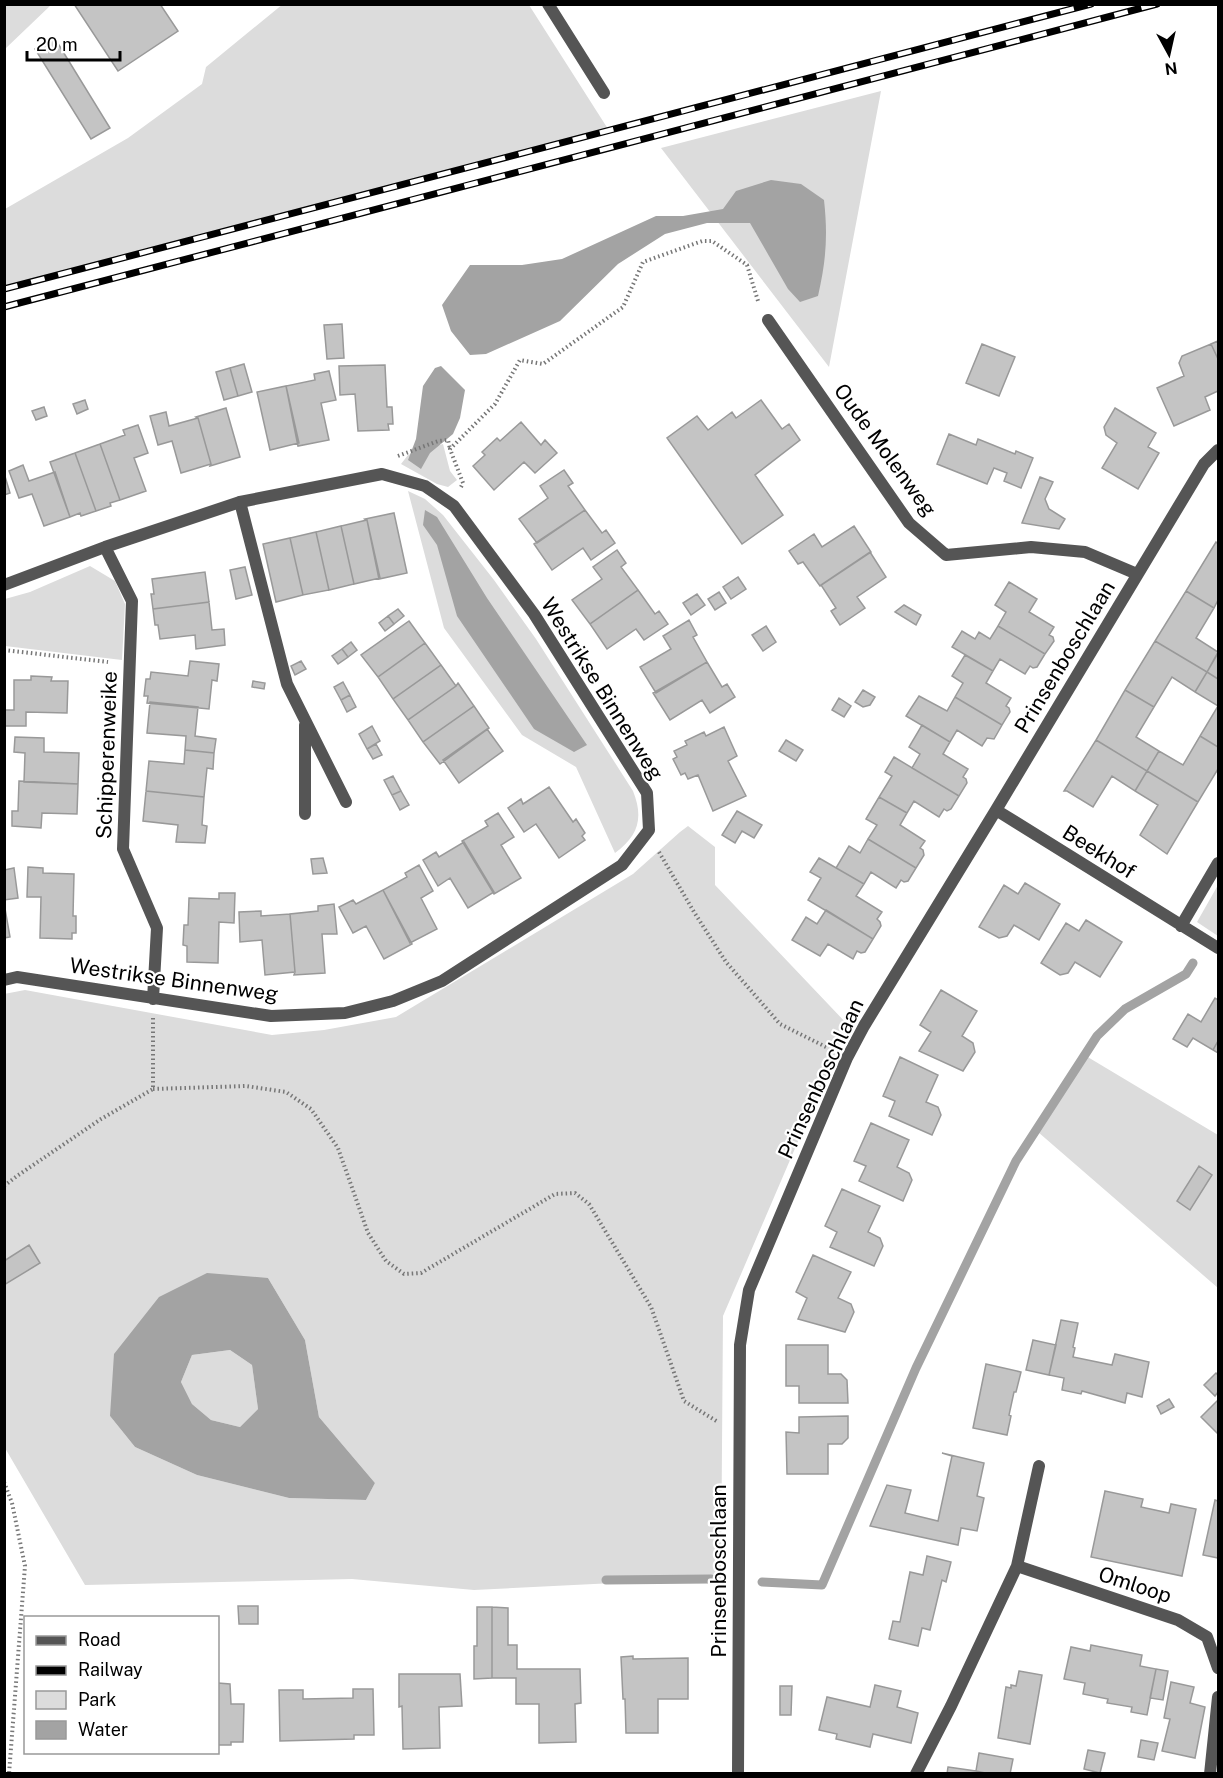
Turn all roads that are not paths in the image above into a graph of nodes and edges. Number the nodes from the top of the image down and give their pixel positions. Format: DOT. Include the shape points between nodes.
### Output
graph roads {
  1 [pos="548,4"];
  2 [pos="604,93"];
  3 [pos="768,320"];
  4 [pos="1218,450"];
  5 [pos="240,502"];
  6 [pos="105,548"];
  7 [pos="1137,574"];
  8 [pos="4,585"];
  9 [pos="305,721"];
  10 [pos="346,802"];
  11 [pos="996,810"];
  12 [pos="305,814"];
  13 [pos="1218,863"];
  14 [pos="1181,926"];
  15 [pos="1218,948"];
  16 [pos="4,980"];
  17 [pos="153,999"];
  18 [pos="1039,1466"];
  19 [pos="1017,1566"];
  20 [pos="1218,1668"];
  21 [pos="1218,1697"];
  22 [pos="738,1773"];
  23 [pos="916,1773"];
  24 [pos="1210,1773"];
  1 -- 2 [label="street"];
  3 -- 7 [label="street, Oude Molenweg" via="909,523 946,555 1031,547 1085,552"];
  4 -- 7 [label="street, Prinsenboschlaan" via="1204,464"];
  5 -- 6 [label="street, Westrikse Binnenweg"];
  5 -- 9 [label="street" via="287,684"];
  5 -- 17 [label="street, Westrikse Binnenweg" via="382,474 425,486 454,506 534,614 647,793 649,830 622,865 442,981 393,1001 345,1013 271,1016"];
  6 -- 8 [label="street, Westrikse Binnenweg"];
  6 -- 17 [label="street, Schipperenweike" via="132,601 123,849 156,928"];
  7 -- 11 [label="street, Prinsenboschlaan"];
  9 -- 10 [label="street"];
  9 -- 12 [label="street"];
  11 -- 14 [label="street, Beekhof"];
  11 -- 22 [label="street, Prinsenboschlaan" via="864,1026 749,1290 740,1345"];
  13 -- 14 [label="street"];
  14 -- 15 [label="street, Beekhof"];
  16 -- 17 [label="street, Westrikse Binnenweg" via="18,977"];
  18 -- 19 [label="street"];
  19 -- 20 [label="street, Omloop" via="1179,1620 1207,1637"];
  19 -- 23 [label="street"];
  21 -- 24 [label="street"];
}
